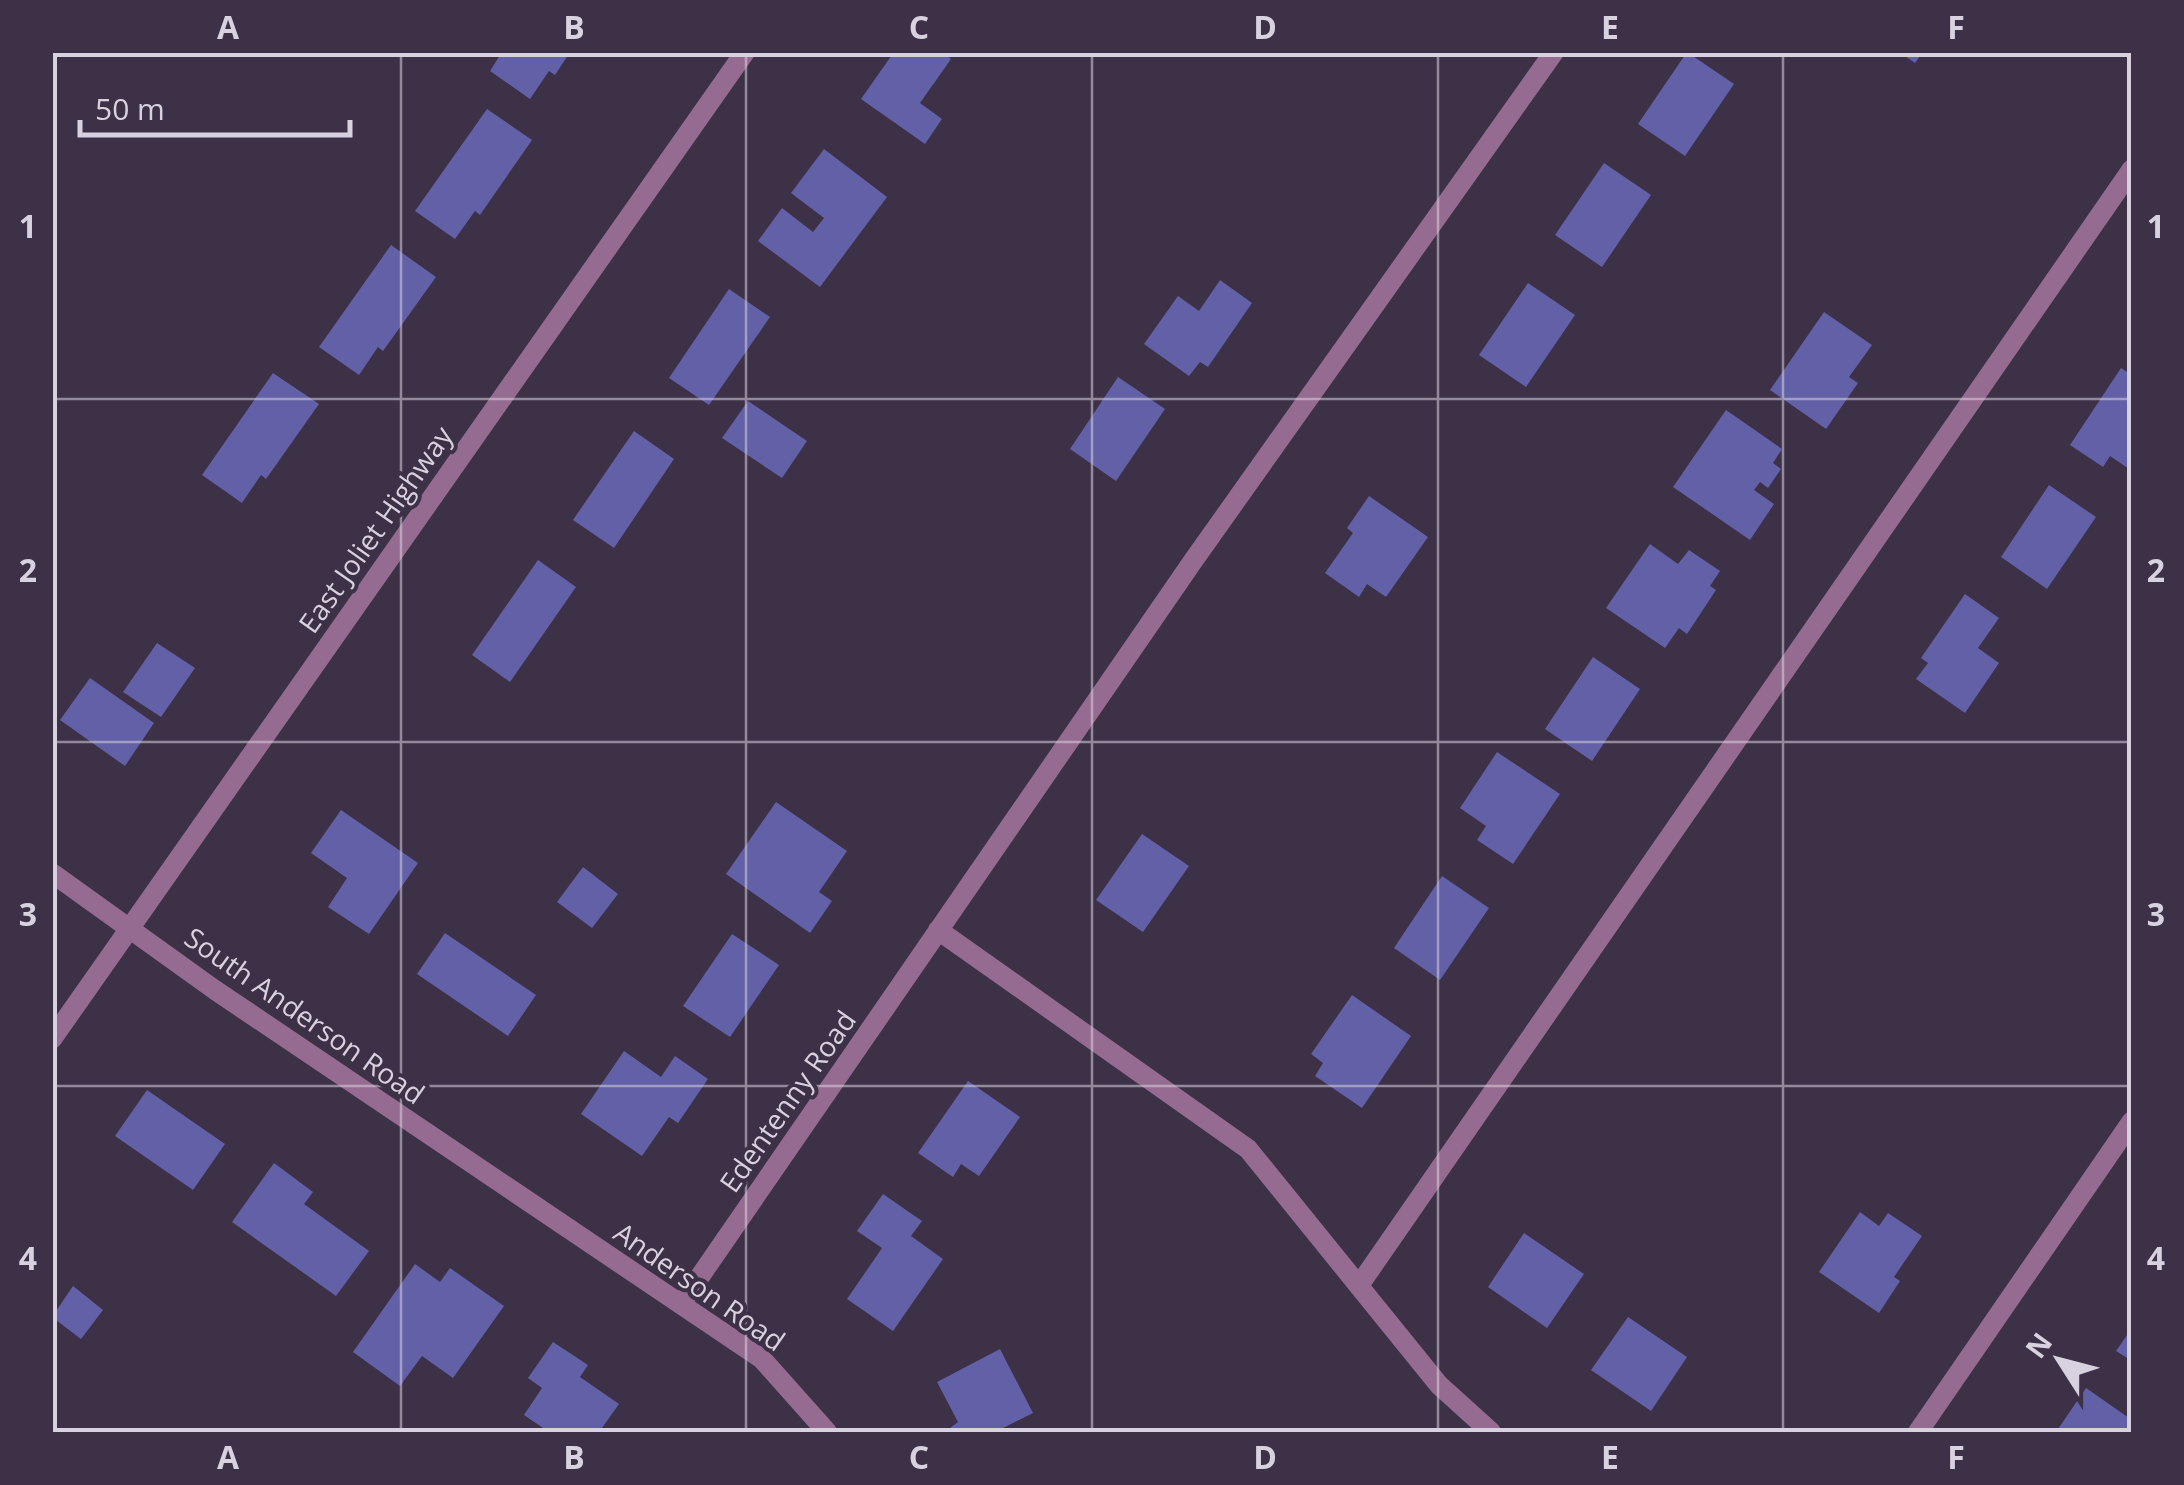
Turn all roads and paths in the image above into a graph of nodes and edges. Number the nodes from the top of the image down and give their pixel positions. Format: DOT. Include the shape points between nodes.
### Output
graph roads {
  1 [pos="745,52"];
  2 [pos="1554,52"];
  3 [pos="2132,169"];
  4 [pos="52,873"];
  5 [pos="129,925"];
  6 [pos="938,930"];
  7 [pos="52,1039"];
  8 [pos="2132,1120"];
  9 [pos="528,1201"];
  10 [pos="1360,1284"];
  11 [pos="681,1304"];
  12 [pos="827,1432"];
  13 [pos="1491,1432"];
  14 [pos="1918,1432"];
  1 -- 5 [label="street, East Joliet Highway"];
  2 -- 6 [label="street, Edentenny Road"];
  3 -- 10 [label="street"];
  4 -- 5 [label="street, South Anderson Road"];
  5 -- 7 [label="street, East Joliet Highway"];
  5 -- 9 [label="street, South Anderson Road"];
  6 -- 10 [label="street" via="1248,1149"];
  6 -- 11 [label="street, Edentenny Road"];
  8 -- 14 [label="street"];
  9 -- 11 [label="street, Anderson Road"];
  10 -- 13 [label="street" via="1440,1386"];
  11 -- 12 [label="street, Anderson Road" via="762,1358"];
}
